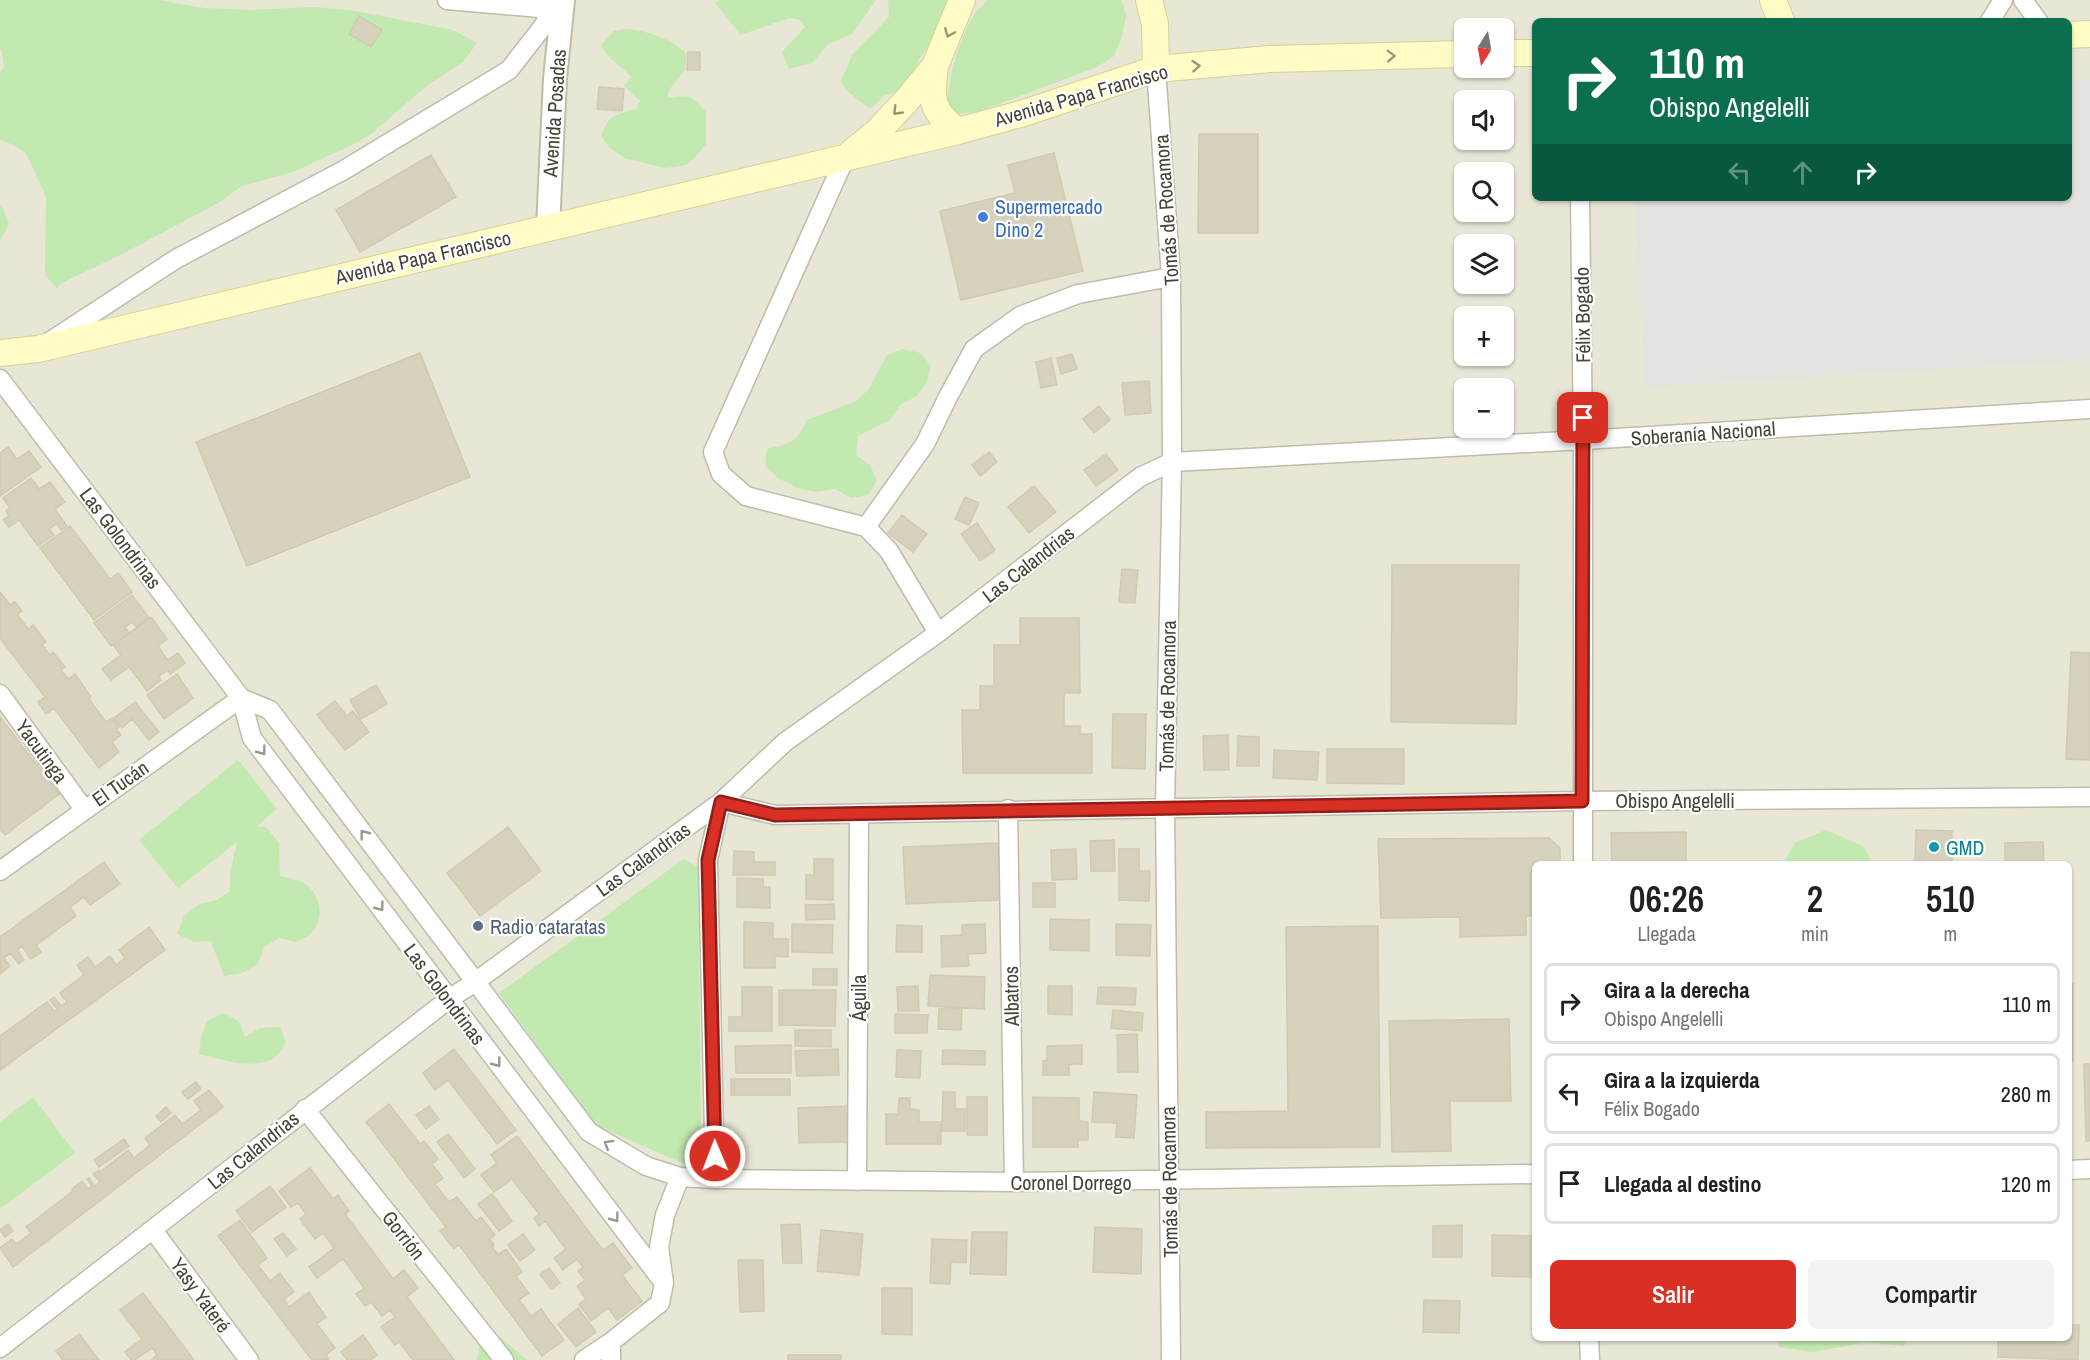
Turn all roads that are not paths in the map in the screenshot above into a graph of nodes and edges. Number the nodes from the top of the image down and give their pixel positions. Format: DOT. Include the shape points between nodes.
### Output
graph roads {
  1 [pos="447,0"];
  2 [pos="962,0"];
  3 [pos="1149,0"];
  4 [pos="1773,0"];
  5 [pos="2003,0"];
  6 [pos="2023,0"];
  7 [pos="557,3"];
  8 [pos="1780,18"];
  9 [pos="1992,18"];
  10 [pos="2036,18"];
  11 [pos="2090,34"];
  12 [pos="2072,35"];
  13 [pos="1532,53"];
  14 [pos="1454,54"];
  15 [pos="1514,54"];
  16 [pos="935,66"];
  17 [pos="1156,69"];
  18 [pos="958,131"];
  19 [pos="845,158"];
  20 [pos="1580,201"];
  21 [pos="548,227"];
  22 [pos="1171,277"];
  23 [pos="38,349"];
  24 [pos="0,353"];
  25 [pos="0,379"];
  26 [pos="2090,409"];
  27 [pos="1584,440"];
  28 [pos="1172,462"];
  29 [pos="866,527"];
  30 [pos="938,633"];
  31 [pos="0,694"];
  32 [pos="241,698"];
  33 [pos="2090,797"];
  34 [pos="1582,801"];
  35 [pos="721,802"];
  36 [pos="1165,808"];
  37 [pos="84,809"];
  38 [pos="1008,809"];
  39 [pos="859,814"];
  40 [pos="1583,861"];
  41 [pos="0,871"];
  42 [pos="475,982"];
  43 [pos="449,999"];
  44 [pos="305,1109"];
  45 [pos="2090,1169"];
  46 [pos="2072,1170"];
  47 [pos="1532,1174"];
  48 [pos="680,1177"];
  49 [pos="715,1179"];
  50 [pos="857,1181"];
  51 [pos="1169,1181"];
  52 [pos="1014,1182"];
  53 [pos="153,1230"];
  54 [pos="664,1283"];
  55 [pos="1589,1341"];
  56 [pos="611,1342"];
  57 [pos="0,1348"];
  58 [pos="9,1360"];
  59 [pos="249,1360"];
  60 [pos="504,1360"];
  61 [pos="584,1360"];
  62 [pos="611,1360"];
  63 [pos="1171,1360"];
  64 [pos="1590,1360"];
  1 -- 7 [label="street"];
  2 -- 16 [label="main road, Avenida Papa Francisco, one-way"];
  3 -- 17 [label="main road" via="1155,24"];
  4 -- 8 [label="main road"];
  5 -- 9 [label="street"];
  6 -- 10 [label="street"];
  7 -- 21 [label="street, Avenida Posadas"];
  7 -- 23 [label="street" via="509,70 344,170 176,259"];
  11 -- 12 [label="main road"];
  13 -- 15 [label="main road"];
  17 -- 14 [label="main road, Avenida Papa Francisco, one-way" via="1270,59"];
  16 -- 18 [label="main road" via="935,105 943,120"];
  16 -- 19 [label="main road, Avenida Papa Francisco, one-way" via="878,131"];
  17 -- 18 [label="main road, Avenida Papa Francisco"];
  17 -- 22 [label="street, Tomás de Rocamora"];
  18 -- 19 [label="main road, Avenida Papa Francisco"];
  19 -- 21 [label="main road, Avenida Papa Francisco"];
  19 -- 29 [label="street" via="713,452 721,474 746,496"];
  20 -- 27 [label="street, Félix Bogado"];
  21 -- 23 [label="main road, Avenida Papa Francisco"];
  22 -- 28 [label="street, Tomás de Rocamora"];
  22 -- 29 [label="street" via="1078,294 1020,316 974,349 925,444"];
  23 -- 24 [label="main road, Avenida Papa Francisco"];
  25 -- 32 [label="street, Las Golondrinas"];
  26 -- 27 [label="street, Soberanía Nacional"];
  27 -- 28 [label="street, Soberanía Nacional"];
  27 -- 34 [label="street, Félix Bogado"];
  28 -- 30 [label="street, Las Calandrias" via="1140,477"];
  28 -- 36 [label="street, Tomás de Rocamora"];
  29 -- 30 [label="street" via="889,551"];
  30 -- 35 [label="street, Las Calandrias" via="784,742"];
  31 -- 37 [label="street, Yacutinga"];
  32 -- 37 [label="street, El Tucán"];
  42 -- 32 [label="street, Las Golondrinas, one-way" via="270,710"];
  32 -- 43 [label="street, Las Golondrinas, one-way" via="252,738"];
  33 -- 34 [label="street, Obispo Angelelli"];
  34 -- 36 [label="street, Obispo Angelelli"];
  34 -- 40 [label="street, Félix Bogado"];
  35 -- 39 [label="street, Obispo Angelelli" via="775,815"];
  35 -- 42 [label="street, Las Calandrias"];
  35 -- 49 [label="street" via="708,860"];
  36 -- 38 [label="street, Obispo Angelelli"];
  36 -- 51 [label="street, Tomás de Rocamora"];
  37 -- 41 [label="street, El Tucán"];
  38 -- 39 [label="street, Obispo Angelelli"];
  38 -- 52 [label="street, Albatros"];
  39 -- 50 [label="street, Águila"];
  42 -- 43 [label="street, Las Calandrias"];
  48 -- 42 [label="street, Las Golondrinas, one-way" via="646,1166 590,1132"];
  43 -- 44 [label="street, Las Calandrias"];
  43 -- 54 [label="street, Las Golondrinas, one-way"];
  44 -- 53 [label="street, Las Calandrias"];
  44 -- 60 [label="street, Gorrión"];
  45 -- 46 [label="street"];
  47 -- 51 [label="street, Coronel Dorrego"];
  48 -- 49 [label="street, Coronel Dorrego"];
  48 -- 54 [label="street" via="665,1215 659,1247"];
  49 -- 50 [label="street, Coronel Dorrego"];
  50 -- 52 [label="street, Coronel Dorrego"];
  51 -- 52 [label="street, Coronel Dorrego"];
  51 -- 63 [label="street, Tomás de Rocamora"];
  53 -- 57 [label="street, Las Calandrias"];
  53 -- 59 [label="street, Yasy Yateré"];
  54 -- 56 [label="street" via="660,1303"];
  55 -- 64 [label="street"];
  56 -- 61 [label="street"];
  56 -- 62 [label="street"];
  57 -- 58 [label="street"];
}
